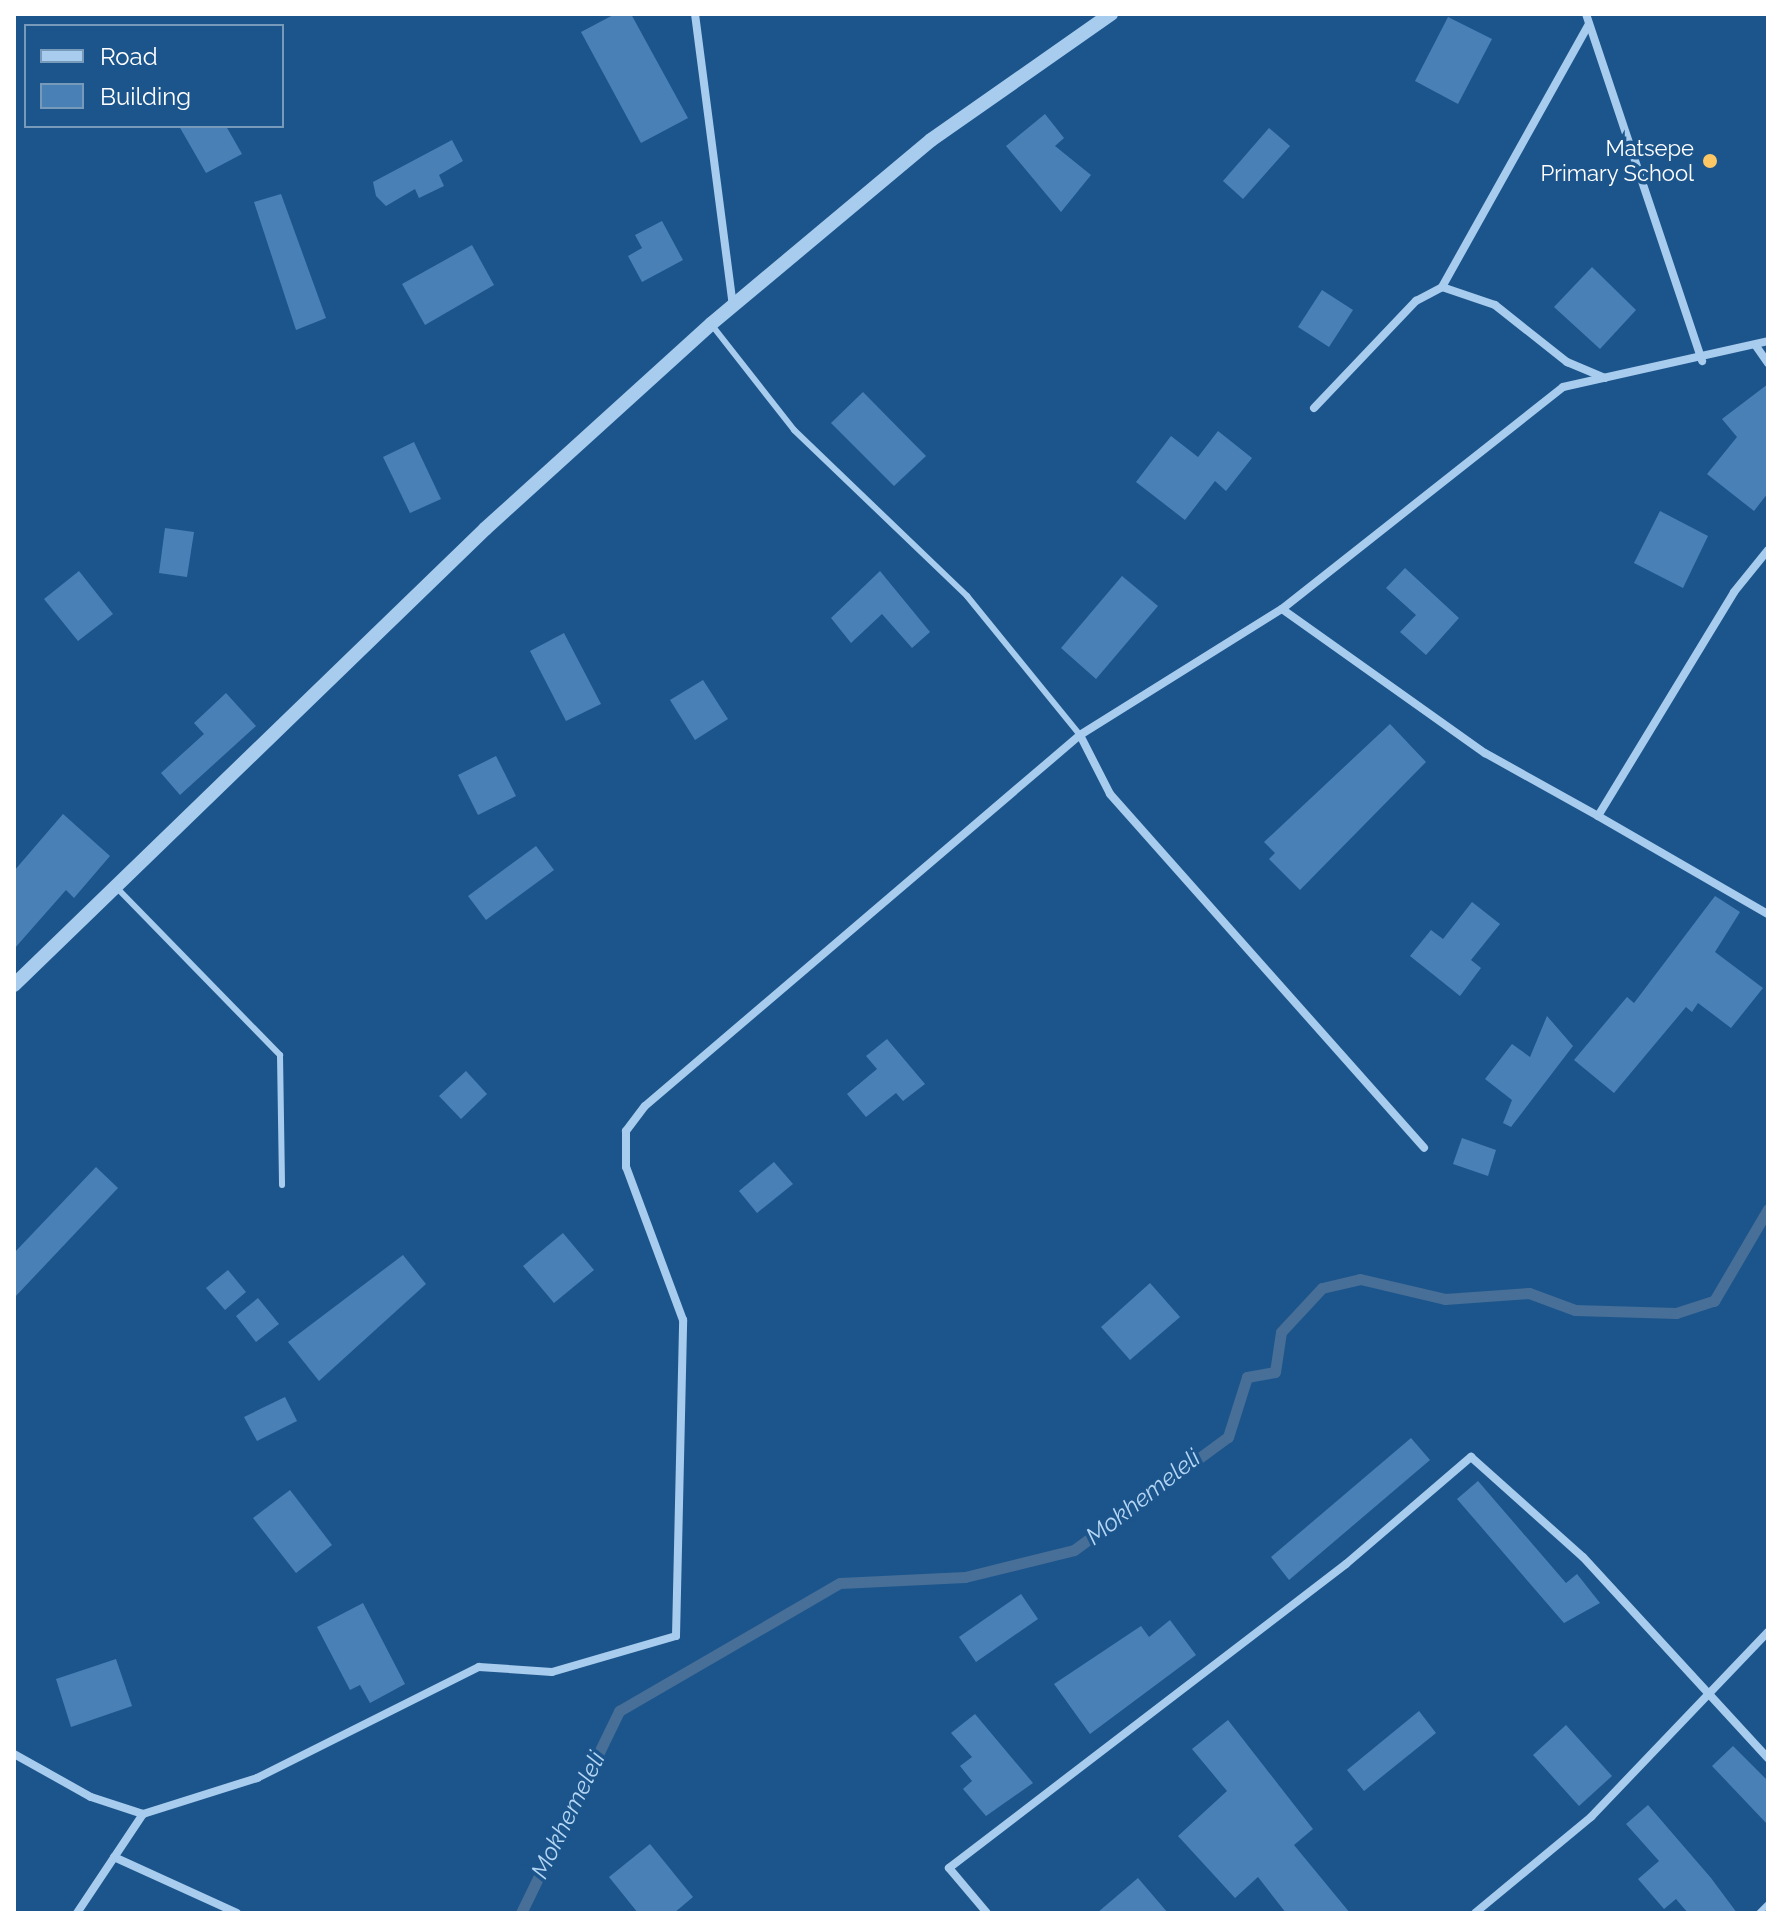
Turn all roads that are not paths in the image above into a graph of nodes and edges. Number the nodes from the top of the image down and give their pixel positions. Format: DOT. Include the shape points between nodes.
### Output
graph roads {
  1 [pos="695,14"];
  2 [pos="1111,14"];
  3 [pos="1586,14"];
  4 [pos="1589,24"];
  5 [pos="1442,287"];
  6 [pos="733,305"];
  7 [pos="711,324"];
  8 [pos="1768,341"];
  9 [pos="1756,346"];
  10 [pos="1702,361"];
  11 [pos="1768,363"];
  12 [pos="1608,379"];
  13 [pos="1314,408"];
  14 [pos="1768,550"];
  15 [pos="1282,609"];
  16 [pos="1080,735"];
  17 [pos="1598,816"];
  18 [pos="114,884"];
  19 [pos="1768,914"];
  20 [pos="14,985"];
  21 [pos="1424,1148"];
  22 [pos="282,1185"];
  23 [pos="1768,1632"];
  24 [pos="1709,1699"];
  25 [pos="14,1754"];
  26 [pos="1768,1758"];
  27 [pos="143,1814"];
  28 [pos="114,1857"];
  29 [pos="1768,1904"];
  30 [pos="77,1913"];
  31 [pos="237,1913"];
  32 [pos="987,1913"];
  33 [pos="1475,1913"];
  34 [pos="1759,1913"];
  1 -- 6 [label="street" via="709,75"];
  2 -- 6 [label="street" via="931,140"];
  3 -- 4 [label="street"];
  4 -- 5 [label="street"];
  4 -- 10 [label="street"];
  5 -- 12 [label="street" via="1495,305 1567,362"];
  5 -- 13 [label="street" via="1416,301"];
  6 -- 7 [label="street"];
  7 -- 16 [label="lane" via="794,430 967,596"];
  7 -- 18 [label="street"];
  8 -- 9 [label="street"];
  9 -- 10 [label="street"];
  9 -- 11 [label="street"];
  10 -- 12 [label="street"];
  12 -- 15 [label="street" via="1563,387"];
  14 -- 17 [label="street" via="1734,592"];
  15 -- 16 [label="street"];
  15 -- 17 [label="street" via="1485,753 1563,790"];
  16 -- 21 [label="street" via="1110,794"];
  16 -- 27 [label="street" via="645,1106 626,1131 626,1167 683,1320 676,1636 552,1672 479,1667 257,1778"];
  17 -- 19 [label="street"];
  18 -- 20 [label="street"];
  18 -- 22 [label="lane" via="280,1055"];
  23 -- 24 [label="street"];
  24 -- 26 [label="street"];
  24 -- 32 [label="street" via="1583,1557 1471,1457 1346,1564 949,1868"];
  24 -- 33 [label="street" via="1591,1817"];
  25 -- 27 [label="street" via="91,1797"];
  27 -- 28 [label="street"];
  28 -- 30 [label="street"];
  28 -- 31 [label="street"];
  29 -- 34 [label="lane"];
}
